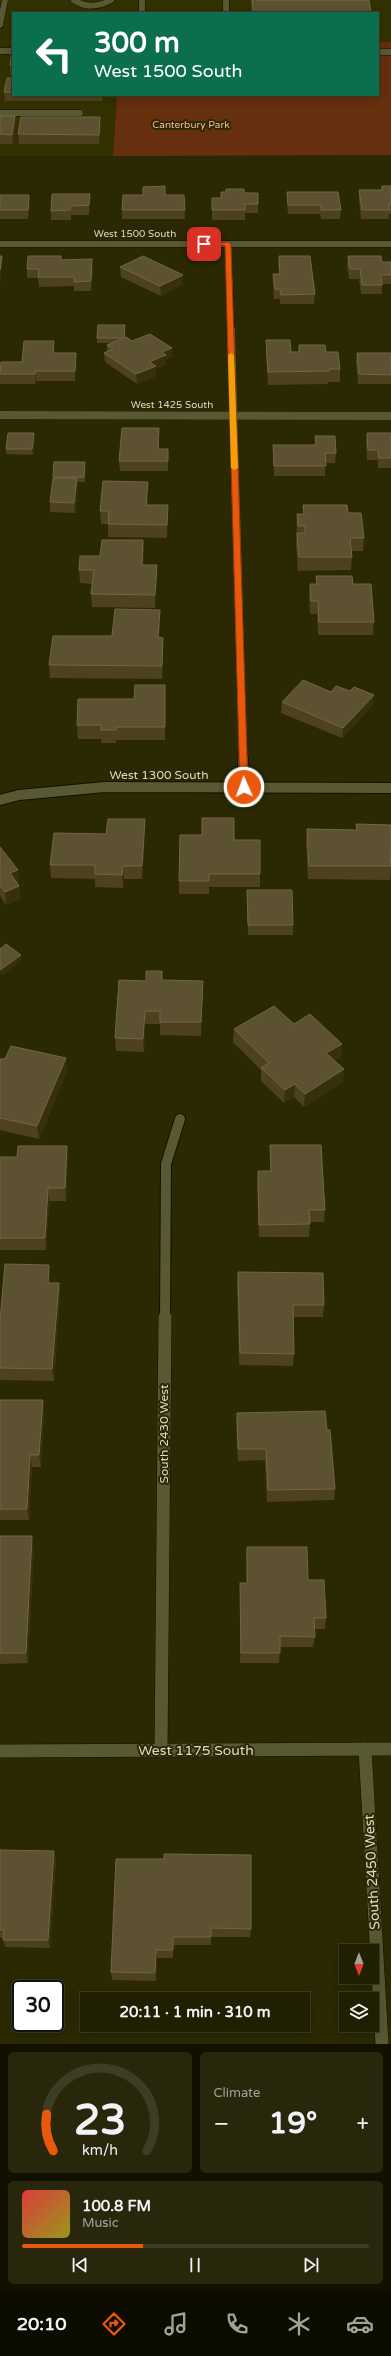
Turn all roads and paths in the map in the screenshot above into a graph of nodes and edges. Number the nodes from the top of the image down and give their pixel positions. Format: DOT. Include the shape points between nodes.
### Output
graph roads {
  1 [pos="5,0"];
  2 [pos="74,0"];
  3 [pos="111,0"];
  4 [pos="142,0"];
  5 [pos="226,0"];
  6 [pos="142,12"];
  7 [pos="226,12"];
  8 [pos="0,25"];
  9 [pos="0,51"];
  10 [pos="12,51"];
  11 [pos="379,52"];
  12 [pos="391,52"];
  13 [pos="0,113"];
  14 [pos="80,113"];
  15 [pos="0,244"];
  16 [pos="228,244"];
  17 [pos="391,244"];
  18 [pos="0,415"];
  19 [pos="233,415"];
  20 [pos="391,416"];
  21 [pos="244,787"];
  22 [pos="391,788"];
  23 [pos="0,800"];
  24 [pos="180,1119"];
  25 [pos="391,1748"];
  26 [pos="365,1749"];
  27 [pos="161,1750"];
  28 [pos="0,1752"];
  29 [pos="382,2044"];
  1 -- 8 [label="street"];
  2 -- 3 [label="street" via="90,6"];
  4 -- 6 [label="street"];
  5 -- 7 [label="street"];
  9 -- 10 [label="street"];
  11 -- 12 [label="street"];
  13 -- 14 [label="street"];
  15 -- 16 [label="street, West 1500 South"];
  16 -- 17 [label="street, West 1500 South"];
  16 -- 19 [label="street"];
  18 -- 19 [label="street, West 1425 South"];
  19 -- 20 [label="street, West 1425 South"];
  19 -- 21 [label="street"];
  21 -- 22 [label="street, West 1300 South"];
  21 -- 23 [label="street, West 1300 South" via="105,787 19,795"];
  24 -- 27 [label="street, South 2430 West" via="166,1164"];
  25 -- 26 [label="street, West 1175 South"];
  26 -- 27 [label="street, West 1175 South"];
  26 -- 29 [label="street, South 2450 West"];
  27 -- 28 [label="street, West 1175 South"];
}
